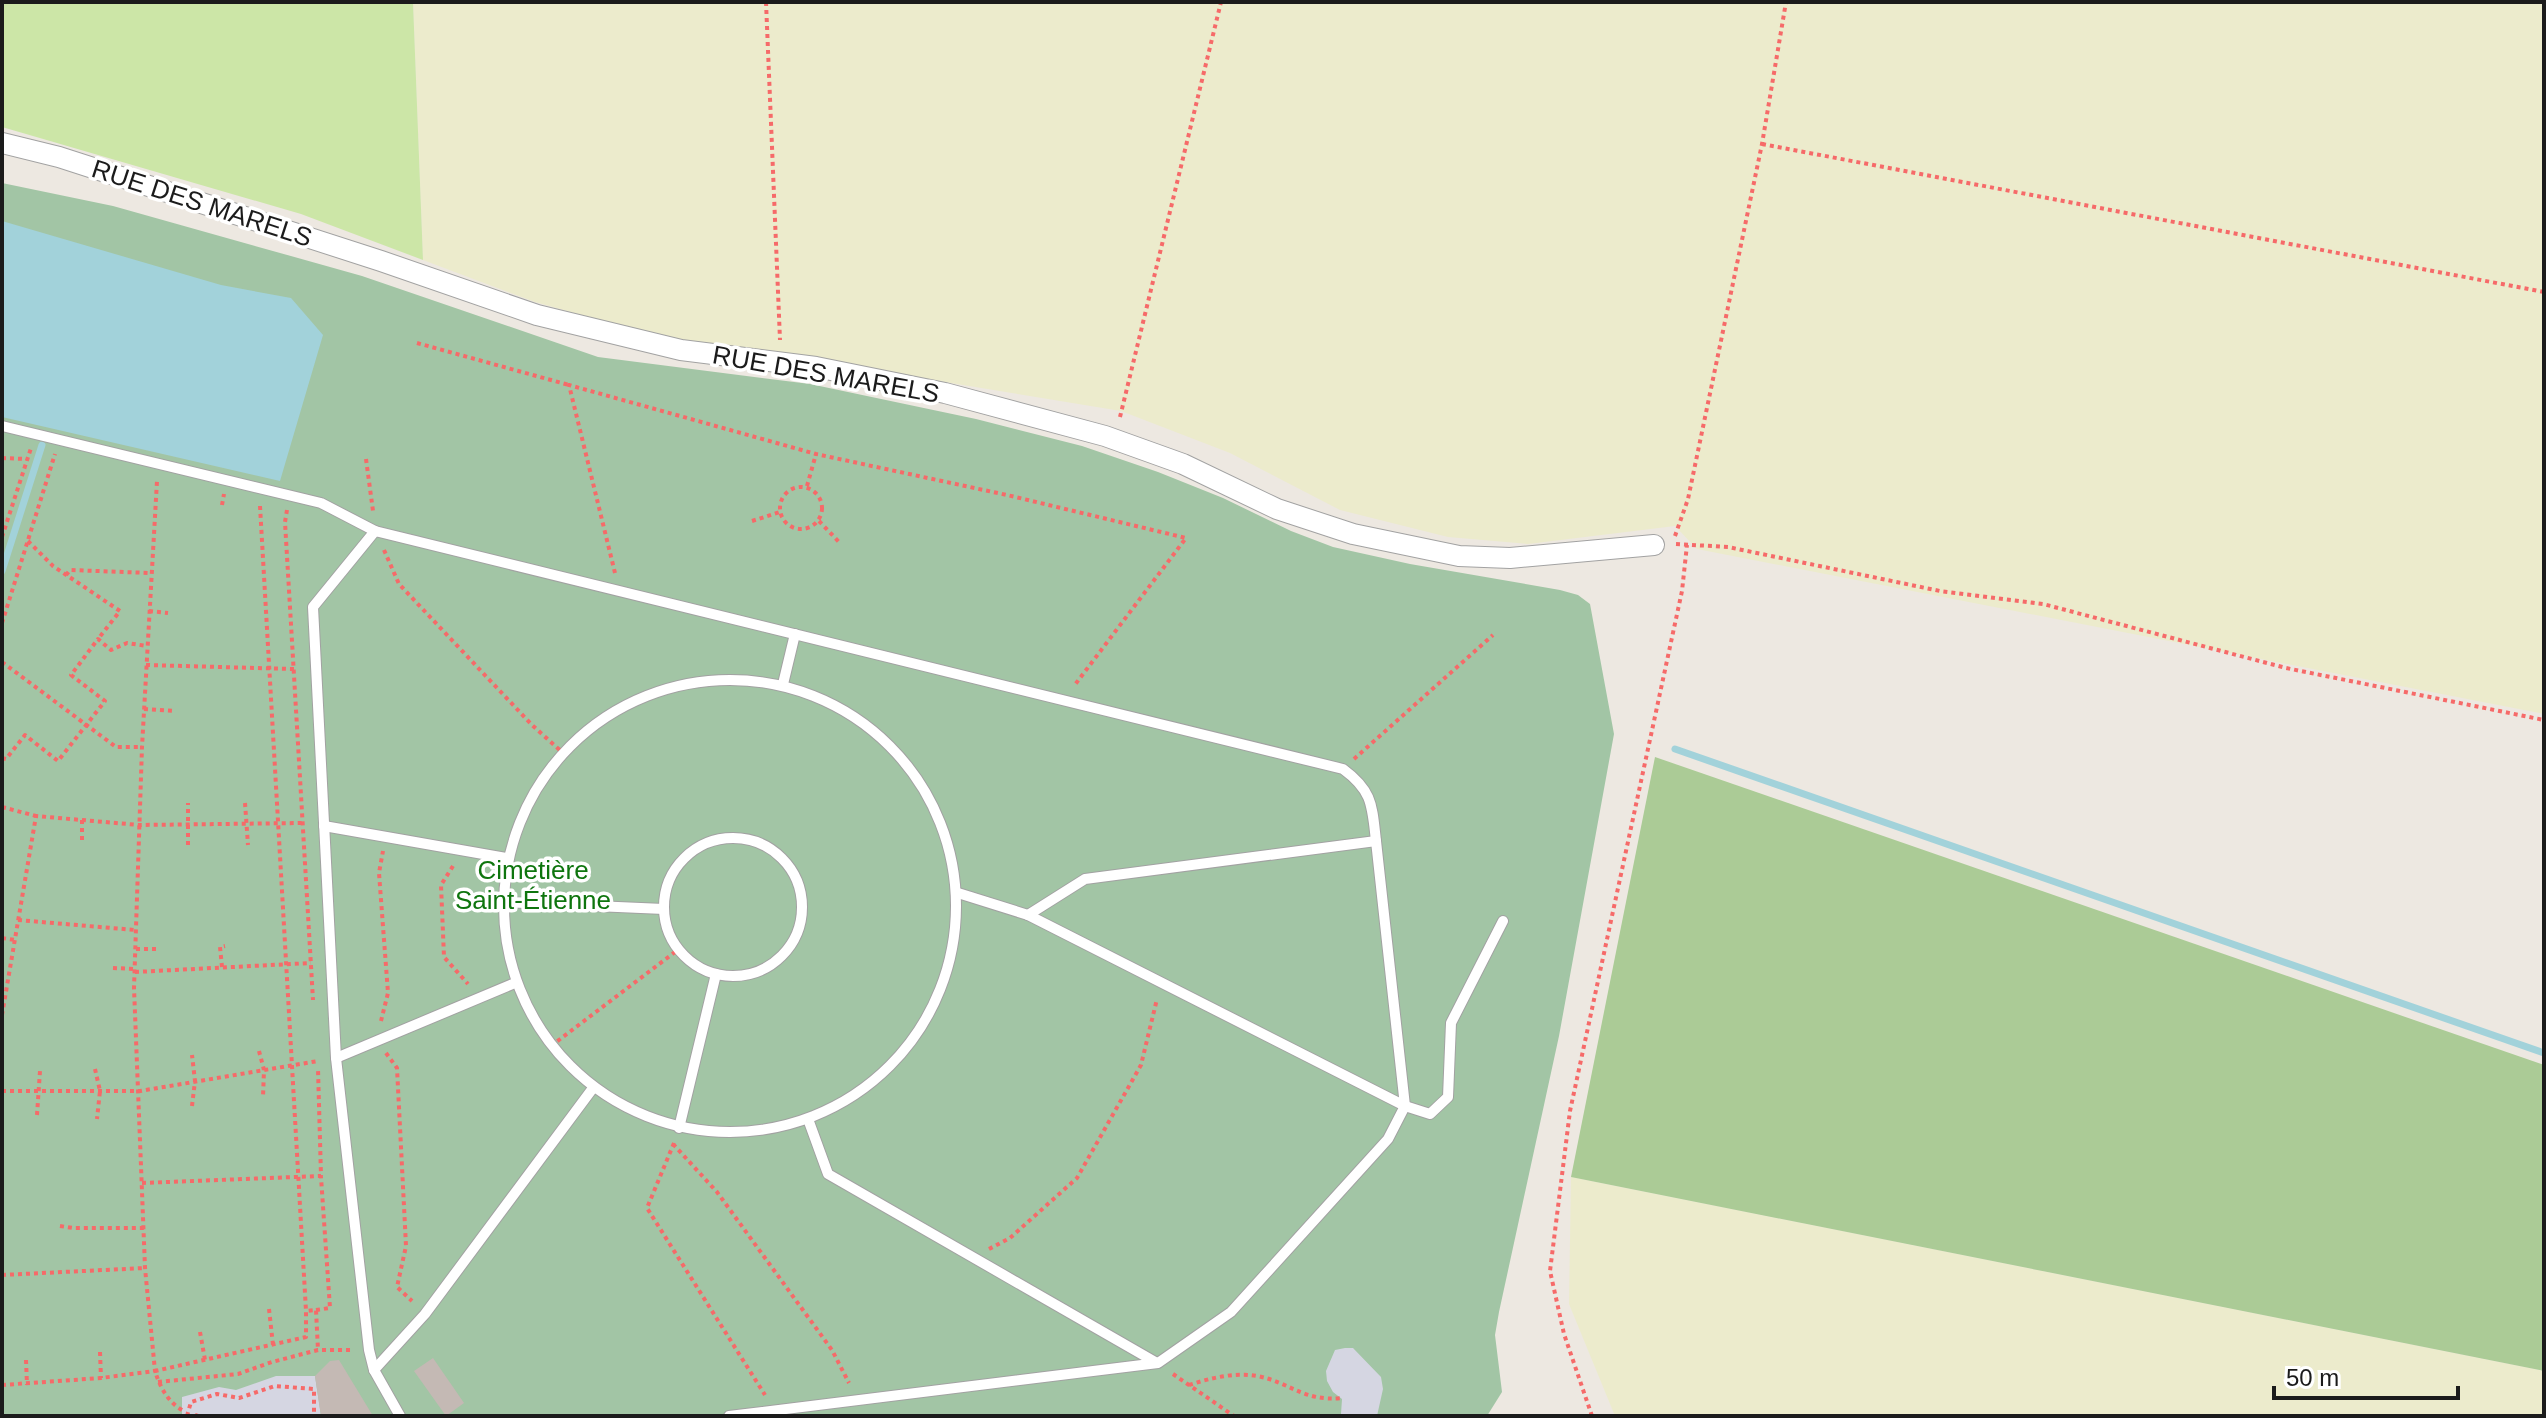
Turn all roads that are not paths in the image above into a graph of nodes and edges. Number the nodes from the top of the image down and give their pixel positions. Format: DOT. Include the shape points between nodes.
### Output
graph roads {
  1 [pos="2,143"];
  2 [pos="2,426"];
  3 [pos="375,531"];
  4 [pos="1654,545"];
  5 [pos="795,634"];
  6 [pos="783,684"];
  7 [pos="324,826"];
  8 [pos="1376,841"];
  9 [pos="506,858"];
  10 [pos="958,893"];
  11 [pos="501,902"];
  12 [pos="664,909"];
  13 [pos="1028,915"];
  14 [pos="1503,921"];
  15 [pos="716,974"];
  16 [pos="515,983"];
  17 [pos="336,1058"];
  18 [pos="593,1088"];
  19 [pos="1405,1106"];
  20 [pos="808,1119"];
  21 [pos="679,1128"];
  22 [pos="1158,1363"];
  23 [pos="374,1370"];
  24 [pos="400,1416"];
  25 [pos="729,1416"];
  1 -- 4 [label="street, RUE DES MARELS" via="59,157 537,315 681,350 816,367 935,391 1112,438 1183,464 1277,509 1353,534 1459,556 1510,558"];
  2 -- 3 [label="lane" via="321,503"];
  3 -- 5 [label="lane"];
  3 -- 7 [label="lane" via="313,607"];
  5 -- 6 [label="lane"];
  5 -- 8 [label="lane" via="1343,769 1362,782"];
  6 -- 9 [label="lane" via="711,679 640,696 578,735 563,753 533,791"];
  6 -- 10 [label="lane" via="850,712 905,759 943,822"];
  7 -- 9 [label="lane"];
  7 -- 17 [label="lane"];
  8 -- 13 [label="lane" via="1085,879"];
  8 -- 19 [label="lane"];
  9 -- 11 [label="lane"];
  10 -- 13 [label="lane"];
  10 -- 20 [label="lane" via="951,965 921,1031 872,1084"];
  11 -- 12 [label="lane"];
  11 -- 16 [label="lane"];
  12 -- 15 [label="lane" via="679,949"];
  12 -- 15 [label="lane" via="673,872 700,846 718,839 756,841 787,863 802,898 802,917 786,952 745,974"];
  13 -- 19 [label="lane"];
  14 -- 19 [label="lane" via="1451,1023 1448,1097 1430,1114"];
  15 -- 21 [label="lane"];
  16 -- 17 [label="lane"];
  16 -- 18 [label="lane" via="551,1046"];
  17 -- 23 [label="lane"];
  18 -- 21 [label="lane" via="634,1112"];
  18 -- 23 [label="lane" via="425,1314"];
  19 -- 22 [label="lane" via="1388,1139 1231,1312"];
  20 -- 21 [label="lane" via="744,1133"];
  20 -- 22 [label="lane" via="828,1174"];
  22 -- 25 [label="lane"];
  23 -- 24 [label="lane"];
}
